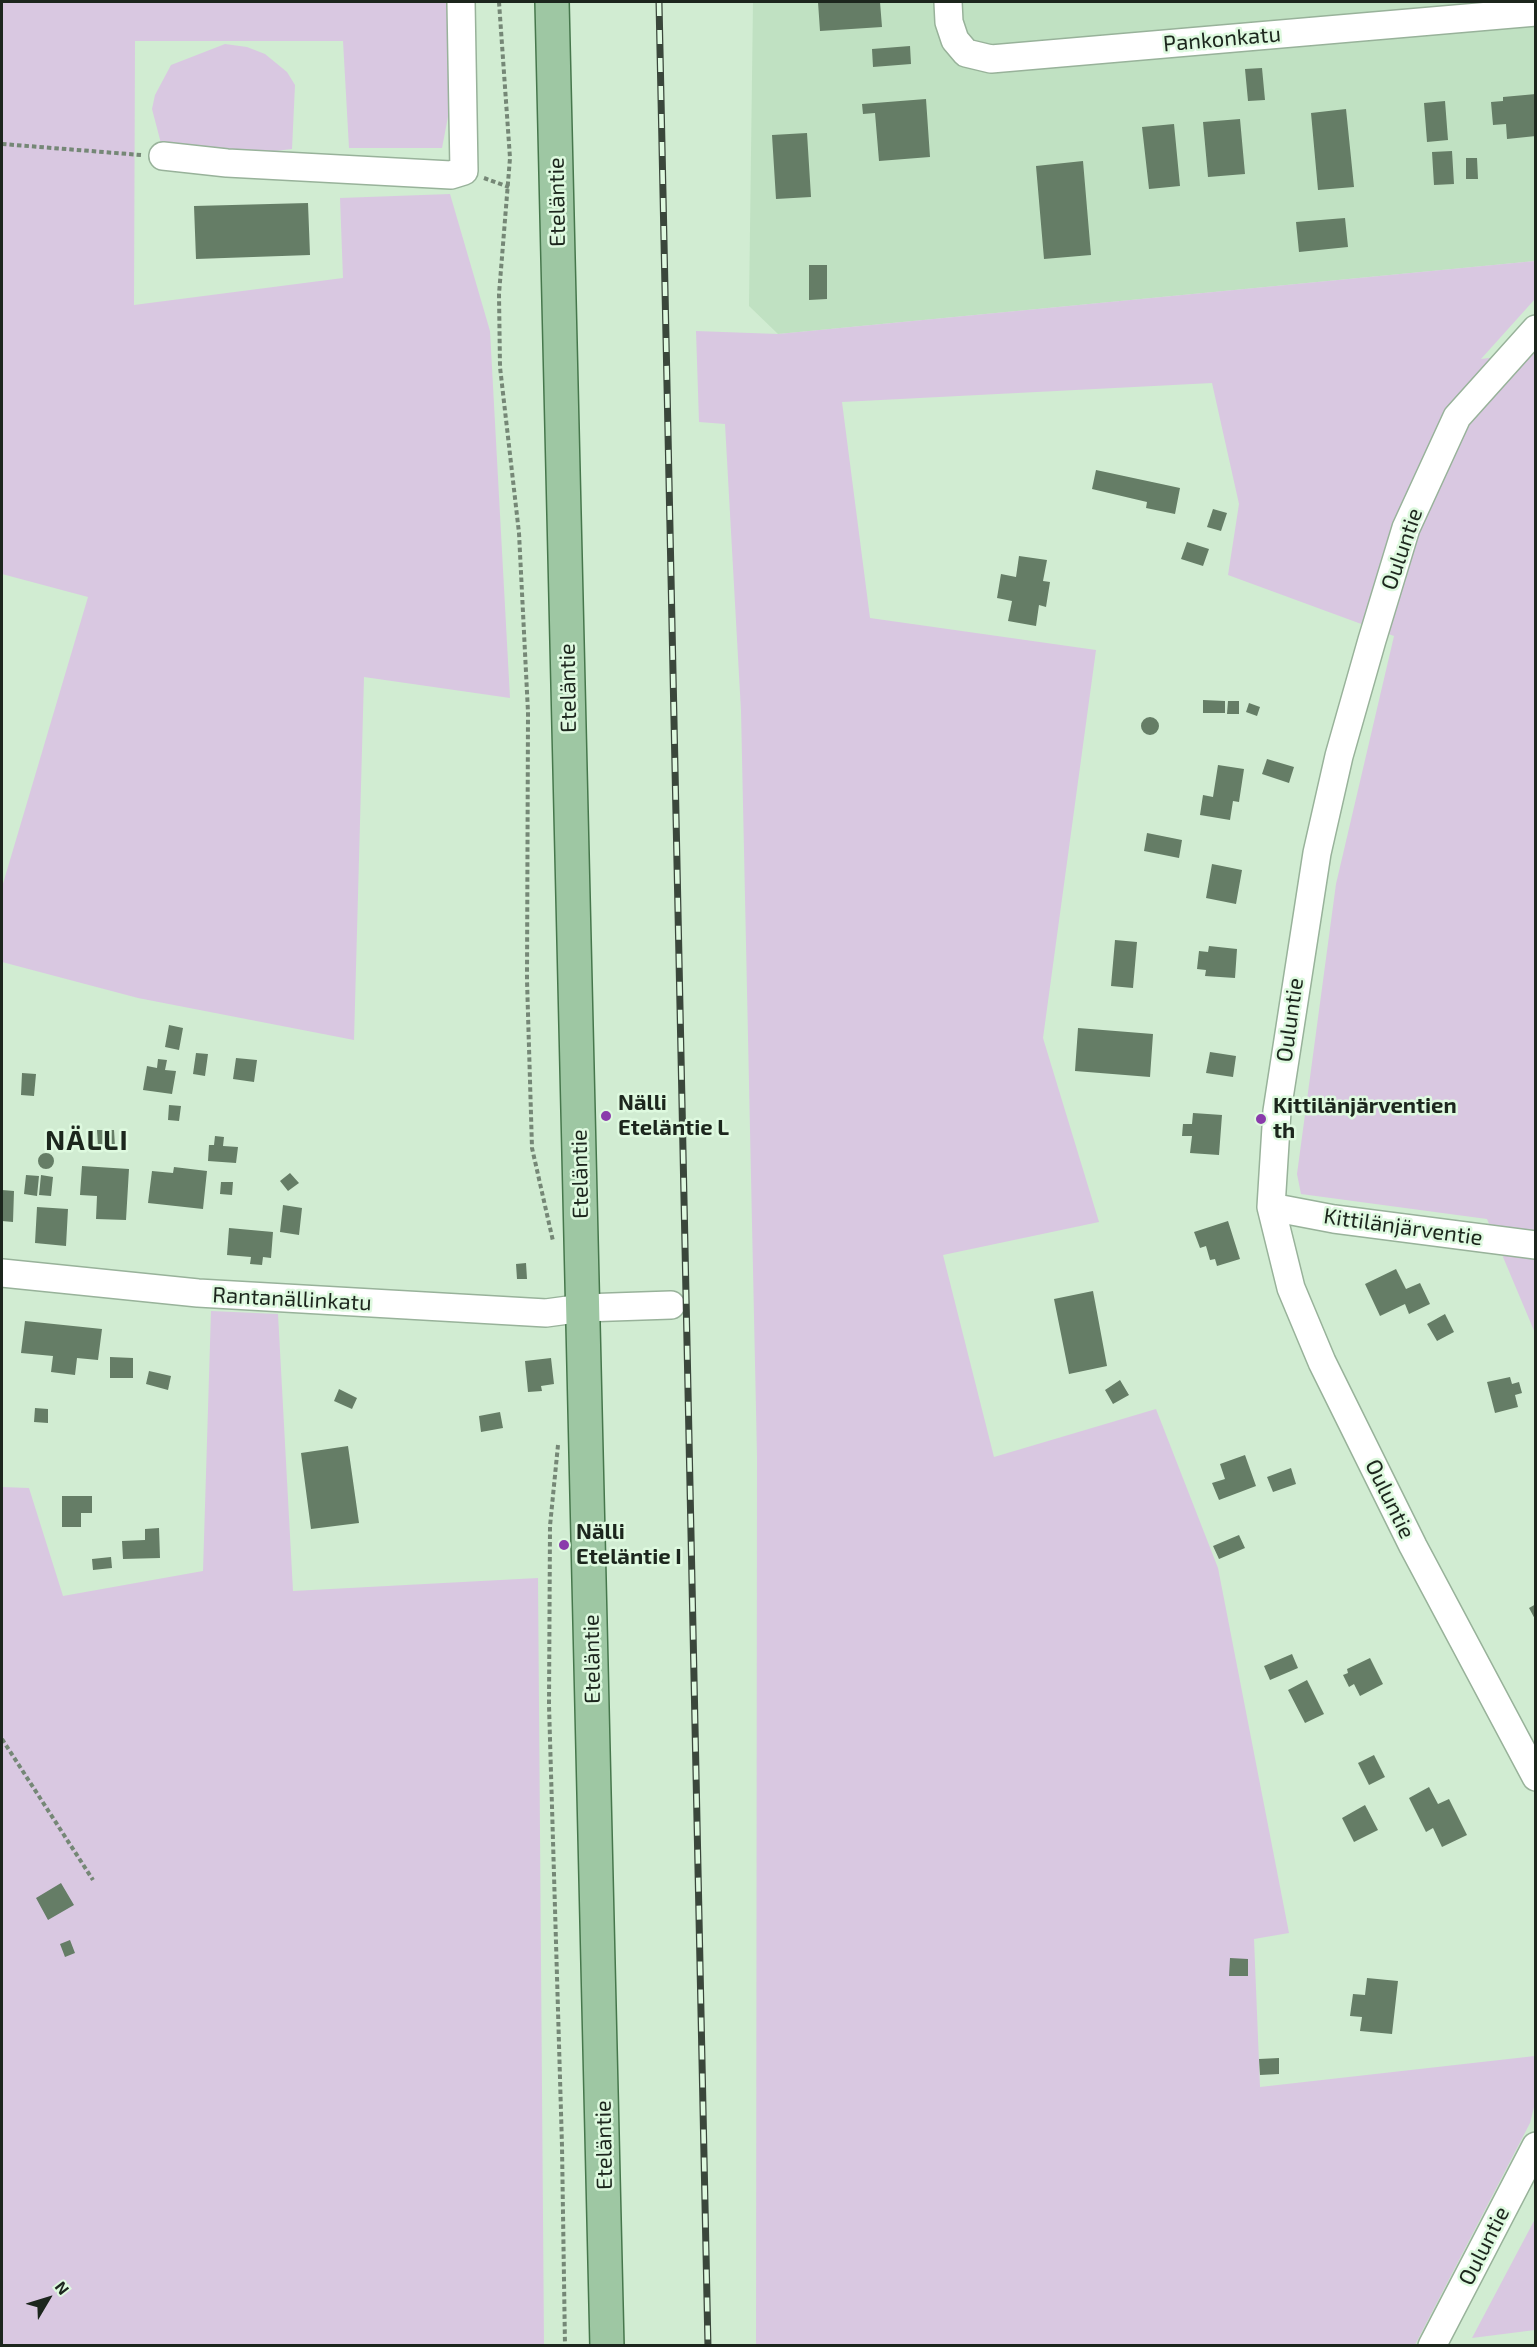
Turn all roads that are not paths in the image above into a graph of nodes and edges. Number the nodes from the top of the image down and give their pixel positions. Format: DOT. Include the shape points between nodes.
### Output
graph roads {
  1 [pos="461,2"];
  2 [pos="552,2"];
  3 [pos="948,2"];
  4 [pos="1536,12"];
  5 [pos="163,156"];
  6 [pos="1536,329"];
  7 [pos="1271,1207"];
  8 [pos="1536,1245"];
  9 [pos="2,1273"];
  10 [pos="671,1305"];
  11 [pos="583,1308"];
  12 [pos="1536,1777"];
  13 [pos="1536,2146"];
  14 [pos="608,2346"];
  15 [pos="1432,2346"];
  1 -- 5 [label="street" via="464,171 451,175 227,164"];
  2 -- 11 [label="main road, Eteläntie"];
  3 -- 4 [label="street, Pankonkatu" via="955,40 966,53 991,59"];
  6 -- 7 [label="street, Ouluntie" via="1457,417 1406,528 1372,640 1339,756 1316,861 1277,1111"];
  7 -- 8 [label="street, Kittilänjärventie"];
  7 -- 12 [label="street, Ouluntie" via="1292,1288 1322,1362 1413,1546"];
  9 -- 11 [label="street, Rantanällinkatu" via="198,1293 374,1304 546,1313"];
  10 -- 11 [label="street"];
  11 -- 14 [label="main road, Eteläntie"];
  13 -- 15 [label="street, Ouluntie"];
}
